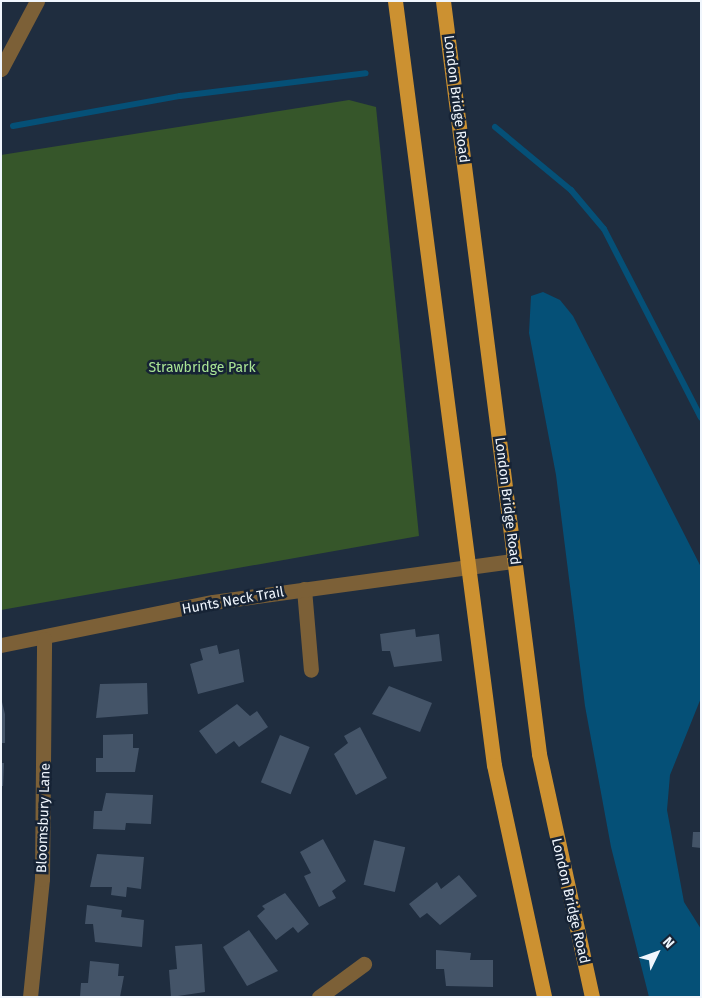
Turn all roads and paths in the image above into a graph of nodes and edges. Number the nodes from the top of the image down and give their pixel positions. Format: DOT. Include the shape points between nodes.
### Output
graph roads {
  1 [pos="37,1"];
  2 [pos="395,1"];
  3 [pos="443,1"];
  4 [pos="1,69"];
  5 [pos="514,561"];
  6 [pos="468,566"];
  7 [pos="304,589"];
  8 [pos="44,639"];
  9 [pos="1,645"];
  10 [pos="311,670"];
  11 [pos="364,964"];
  12 [pos="30,997"];
  13 [pos="319,997"];
  14 [pos="544,997"];
  15 [pos="592,997"];
  1 -- 4 [label="street"];
  2 -- 6 [label="main road"];
  3 -- 5 [label="main road, London Bridge Road"];
  5 -- 6 [label="street, Hunts Neck Trail"];
  5 -- 15 [label="main road, London Bridge Road" via="539,754"];
  6 -- 7 [label="street, Hunts Neck Trail"];
  6 -- 14 [label="main road" via="494,765"];
  7 -- 8 [label="street, Hunts Neck Trail" via="213,602"];
  7 -- 10 [label="street"];
  8 -- 9 [label="street, Hunts Neck Trail"];
  8 -- 12 [label="street, Bloomsbury Lane" via="43,840"];
  11 -- 13 [label="street"];
}
